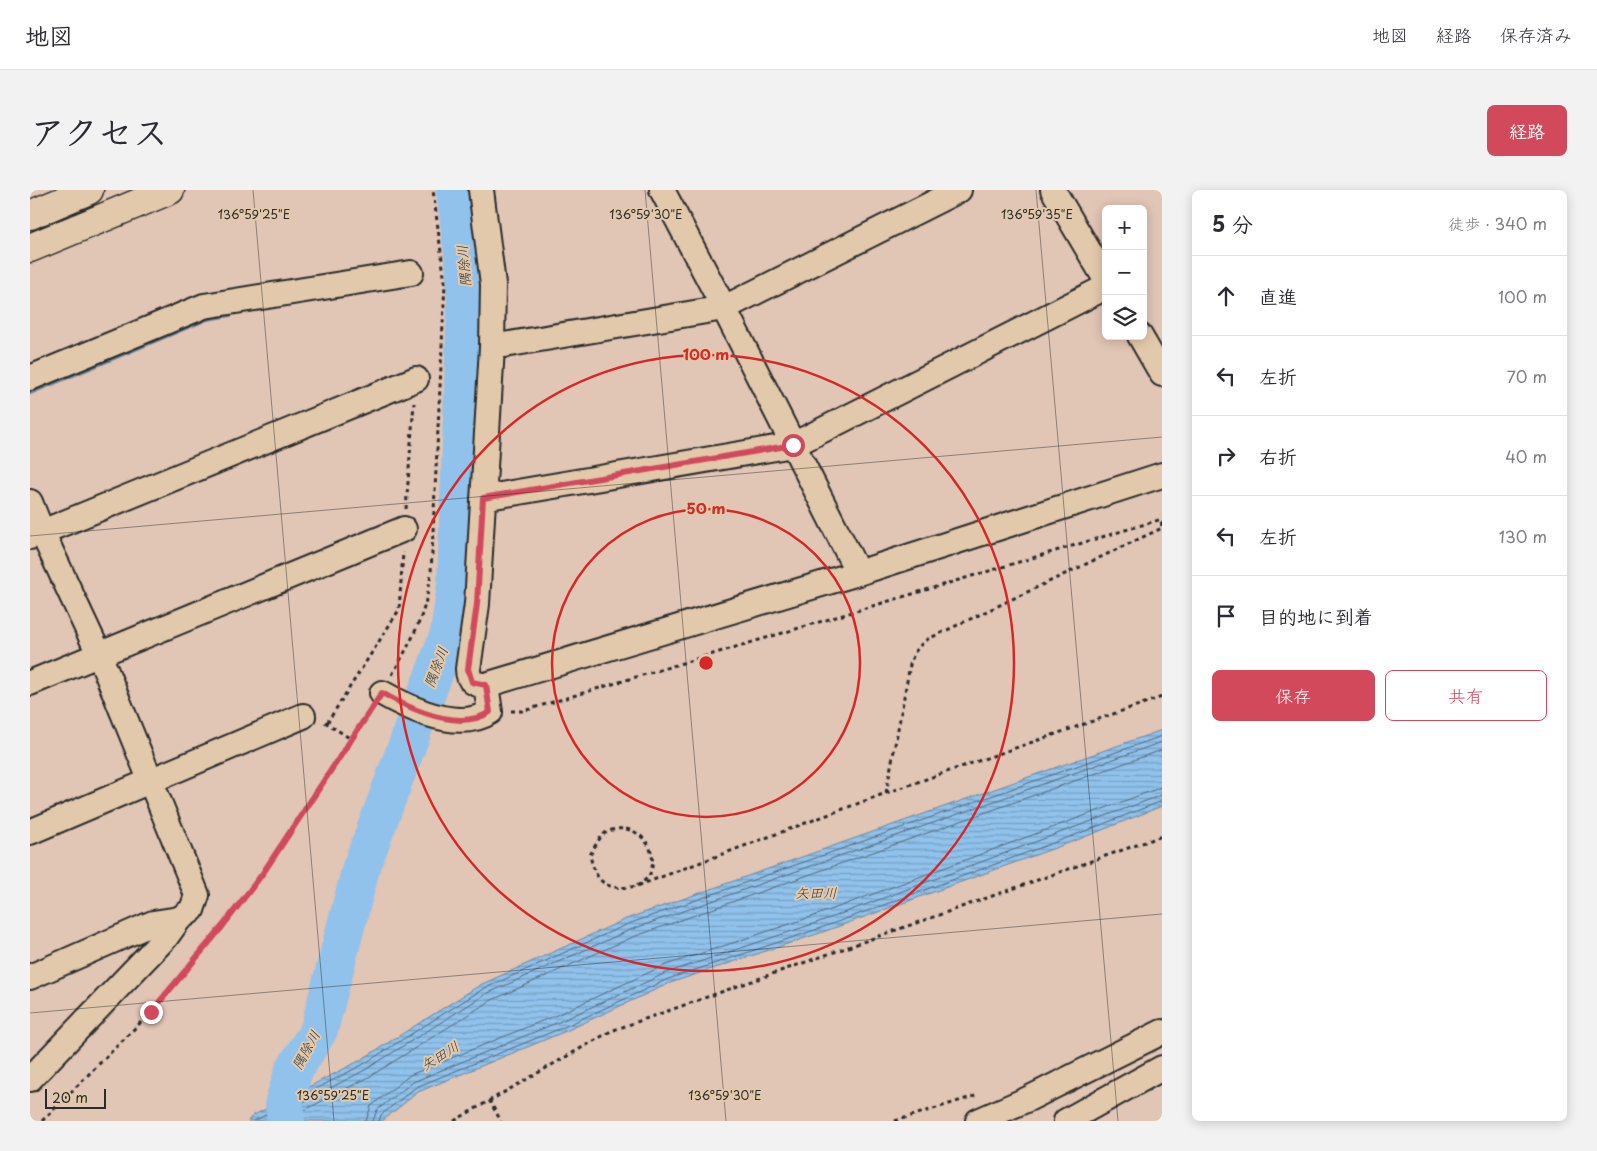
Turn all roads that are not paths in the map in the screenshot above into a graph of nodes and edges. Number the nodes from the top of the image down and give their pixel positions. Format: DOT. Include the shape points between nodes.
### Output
graph roads {
  1 [pos="89,190"];
  2 [pos="170,190"];
  3 [pos="481,190"];
  4 [pos="662,190"];
  5 [pos="959,190"];
  6 [pos="1053,190"];
  7 [pos="30,215"];
  8 [pos="30,248"];
  9 [pos="411,273"];
  10 [pos="1102,273"];
  11 [pos="1102,289"];
  12 [pos="724,308"];
  13 [pos="1142,340"];
  14 [pos="492,347"];
  15 [pos="1162,374"];
  16 [pos="30,378"];
  17 [pos="416,379"];
  18 [pos="793,445"];
  19 [pos="1162,476"];
  20 [pos="483,498"];
  21 [pos="30,502"];
  22 [pos="404,528"];
  23 [pos="36,535"];
  24 [pos="858,573"];
  25 [pos="99,654"];
  26 [pos="30,683"];
  27 [pos="486,685"];
  28 [pos="387,696"];
  29 [pos="303,716"];
  30 [pos="149,782"];
  31 [pos="30,832"];
  32 [pos="180,919"];
  33 [pos="30,977"];
  34 [pos="1162,1032"];
  35 [pos="1162,1068"];
  36 [pos="30,1078"];
  37 [pos="978,1121"];
  38 [pos="1066,1121"];
  1 -- 7 [label="street"];
  2 -- 8 [label="street"];
  3 -- 14 [label="street" via="492,284"];
  4 -- 12 [label="street"];
  5 -- 12 [label="street"];
  6 -- 10 [label="street"];
  9 -- 16 [label="street" via="204,306"];
  11 -- 18 [label="street"];
  12 -- 14 [label="street"];
  12 -- 18 [label="street"];
  13 -- 15 [label="street"];
  14 -- 20 [label="street"];
  17 -- 23 [label="street"];
  18 -- 20 [label="street"];
  18 -- 24 [label="street"];
  19 -- 24 [label="street"];
  20 -- 27 [label="street" via="477,604 468,669 472,682"];
  21 -- 23 [label="street"];
  22 -- 25 [label="street"];
  23 -- 25 [label="street"];
  24 -- 27 [label="street"];
  25 -- 26 [label="street"];
  25 -- 30 [label="street"];
  27 -- 28 [label="street" via="490,712 479,720 454,721"];
  29 -- 30 [label="street"];
  30 -- 31 [label="street"];
  30 -- 32 [label="street" via="197,895 192,910"];
  32 -- 33 [label="street" via="153,923"];
  32 -- 36 [label="street"];
  34 -- 37 [label="street"];
  35 -- 38 [label="street"];
}
